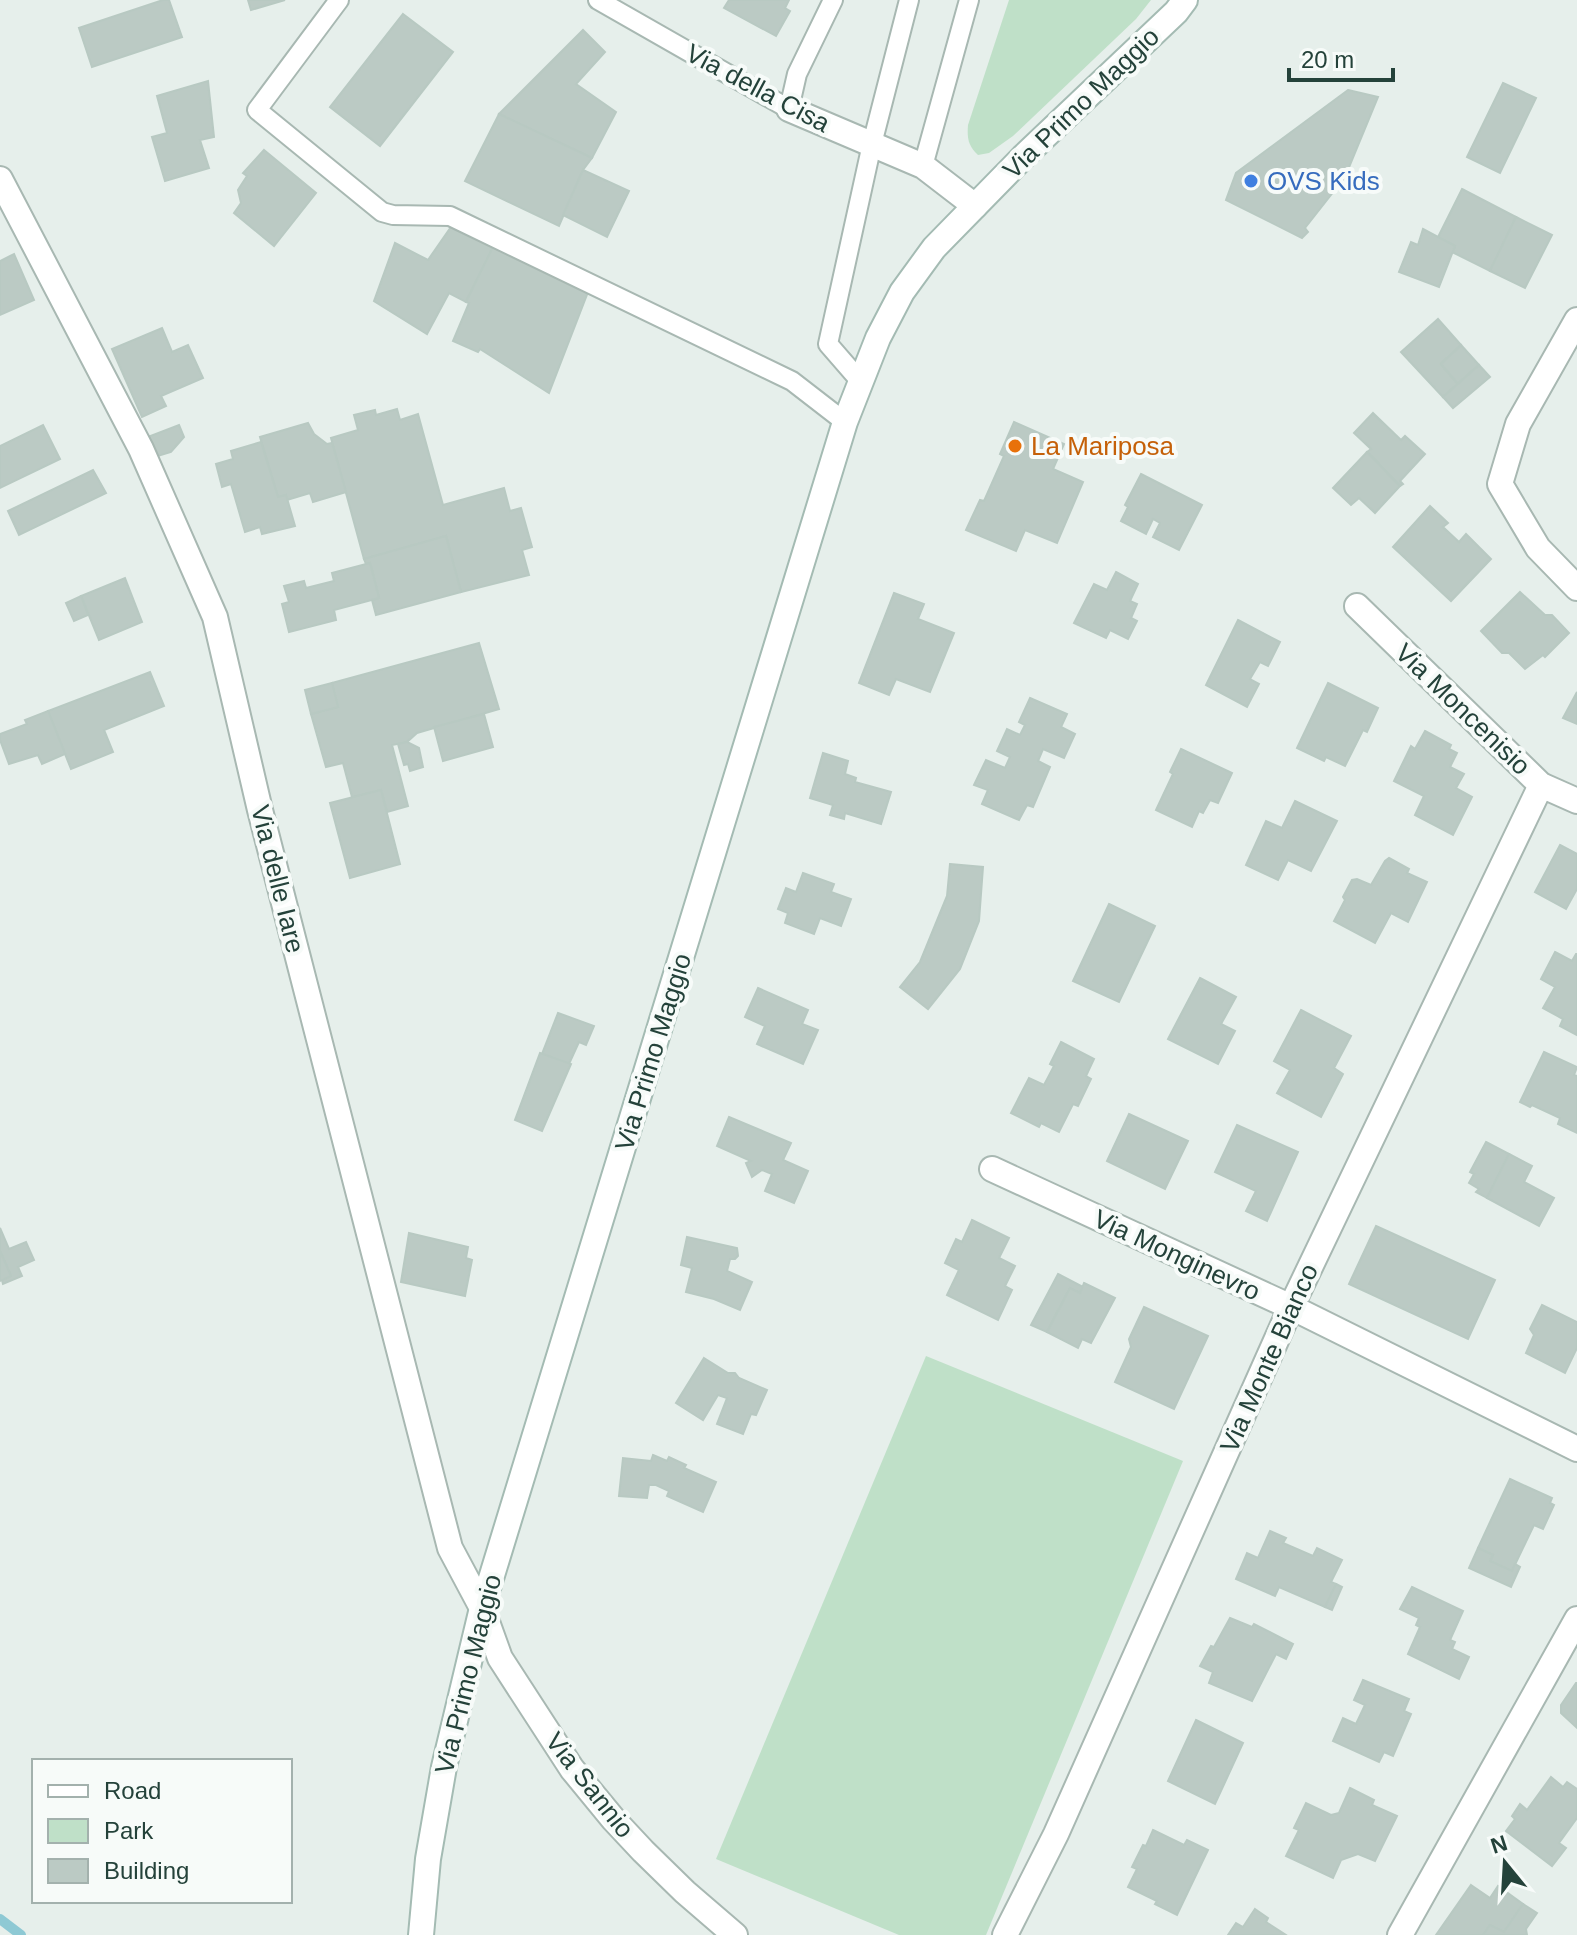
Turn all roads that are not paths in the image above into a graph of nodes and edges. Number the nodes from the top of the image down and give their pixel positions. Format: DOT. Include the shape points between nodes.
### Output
graph roads {
  1 [pos="339,0"];
  2 [pos="598,0"];
  3 [pos="833,0"];
  4 [pos="909,0"];
  5 [pos="969,0"];
  6 [pos="1185,0"];
  7 [pos="789,109"];
  8 [pos="872,144"];
  9 [pos="923,166"];
  10 [pos="0,179"];
  11 [pos="975,206"];
  12 [pos="1577,320"];
  13 [pos="861,382"];
  14 [pos="845,422"];
  15 [pos="1577,588"];
  16 [pos="1357,606"];
  17 [pos="1541,785"];
  18 [pos="1577,801"];
  19 [pos="992,1169"];
  20 [pos="1291,1307"];
  21 [pos="1577,1449"];
  22 [pos="482,1608"];
  23 [pos="1577,1619"];
  24 [pos="421,1935"];
  25 [pos="735,1935"];
  26 [pos="1005,1935"];
  27 [pos="1400,1935"];
  1 -- 14 [label="lane" via="257,110 382,212 450,216 792,381"];
  2 -- 7 [label="lane, Via della Cisa"];
  3 -- 7 [label="lane" via="797,74"];
  4 -- 8 [label="lane"];
  5 -- 9 [label="lane"];
  6 -- 11 [label="street, Via Primo Maggio"];
  7 -- 8 [label="street, Via della Cisa"];
  8 -- 9 [label="street, Via della Cisa"];
  8 -- 13 [label="lane" via="828,344"];
  9 -- 11 [label="street"];
  10 -- 22 [label="street, Via delle Iare" via="141,449 215,617 450,1548"];
  11 -- 13 [label="street, Via Primo Maggio" via="934,248 902,292"];
  12 -- 15 [label="street" via="1518,424 1500,484 1538,548"];
  13 -- 14 [label="street, Via Primo Maggio"];
  14 -- 22 [label="street, Via Primo Maggio"];
  16 -- 17 [label="street, Via Moncenisio"];
  17 -- 18 [label="street, Via Moncenisio"];
  17 -- 20 [label="street, Via Monte Bianco"];
  19 -- 20 [label="street, Via Monginevro"];
  20 -- 21 [label="street, Via Monginevro"];
  20 -- 26 [label="street, Via Monte Bianco" via="1056,1834"];
  22 -- 24 [label="street, Via Primo Maggio" via="444,1767"];
  22 -- 25 [label="street, Via Sannio" via="500,1658 572,1769 643,1851"];
  23 -- 27 [label="street"];
}
